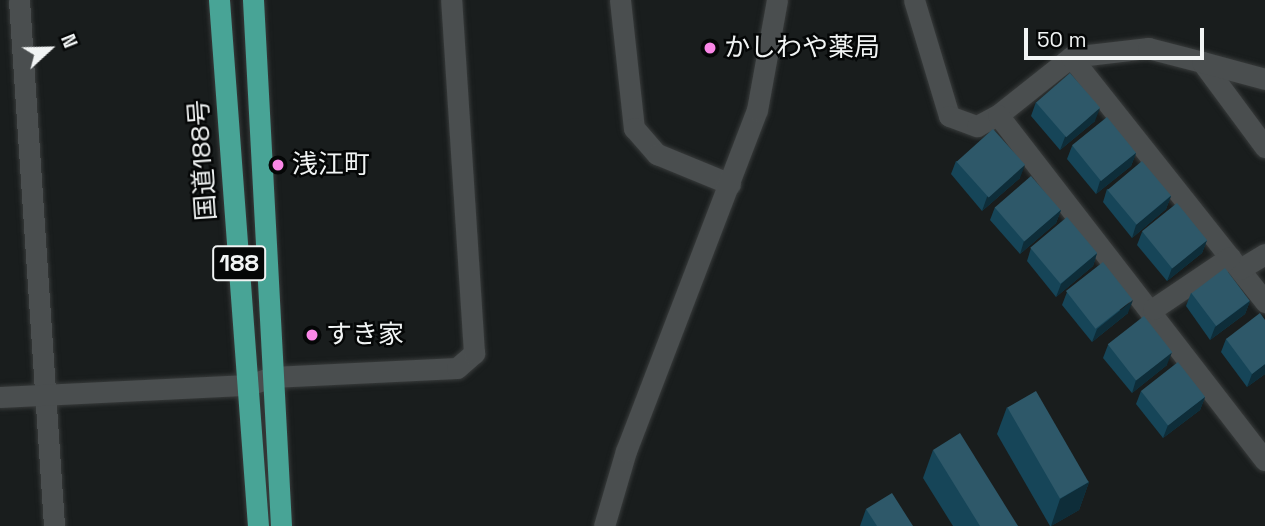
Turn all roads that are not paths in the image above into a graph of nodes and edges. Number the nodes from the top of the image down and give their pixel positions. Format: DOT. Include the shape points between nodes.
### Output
graph roads {
  1 [pos="19,0"];
  2 [pos="219,0"];
  3 [pos="253,0"];
  4 [pos="451,0"];
  5 [pos="620,0"];
  6 [pos="776,0"];
  7 [pos="914,0"];
  8 [pos="1071,57"];
  9 [pos="1202,62"];
  10 [pos="1265,79"];
  11 [pos="998,115"];
  12 [pos="1265,146"];
  13 [pos="730,184"];
  14 [pos="1265,254"];
  15 [pos="1235,263"];
  16 [pos="1265,302"];
  17 [pos="1153,309"];
  18 [pos="272,377"];
  19 [pos="248,385"];
  20 [pos="46,394"];
  21 [pos="0,397"];
  22 [pos="1265,460"];
  23 [pos="54,526"];
  24 [pos="258,526"];
  25 [pos="281,526"];
  26 [pos="604,526"];
  1 -- 20 [label="street"];
  2 -- 19 [label="highway, 国道188号 / 188"];
  3 -- 18 [label="highway, 188"];
  4 -- 18 [label="street" via="474,353 457,368"];
  5 -- 13 [label="street" via="634,128 657,154"];
  6 -- 13 [label="street" via="757,110"];
  7 -- 11 [label="street" via="948,116 977,126"];
  8 -- 9 [label="street" via="1148,48"];
  8 -- 11 [label="street"];
  8 -- 15 [label="street"];
  9 -- 10 [label="street"];
  9 -- 12 [label="street"];
  11 -- 17 [label="street"];
  13 -- 26 [label="street" via="625,451"];
  14 -- 15 [label="street"];
  15 -- 16 [label="street"];
  15 -- 17 [label="street"];
  17 -- 22 [label="street"];
  18 -- 19 [label="street"];
  18 -- 25 [label="highway, 188"];
  19 -- 20 [label="street"];
  19 -- 24 [label="highway, 国道188号 / 188"];
  20 -- 21 [label="street"];
  20 -- 23 [label="street"];
}
